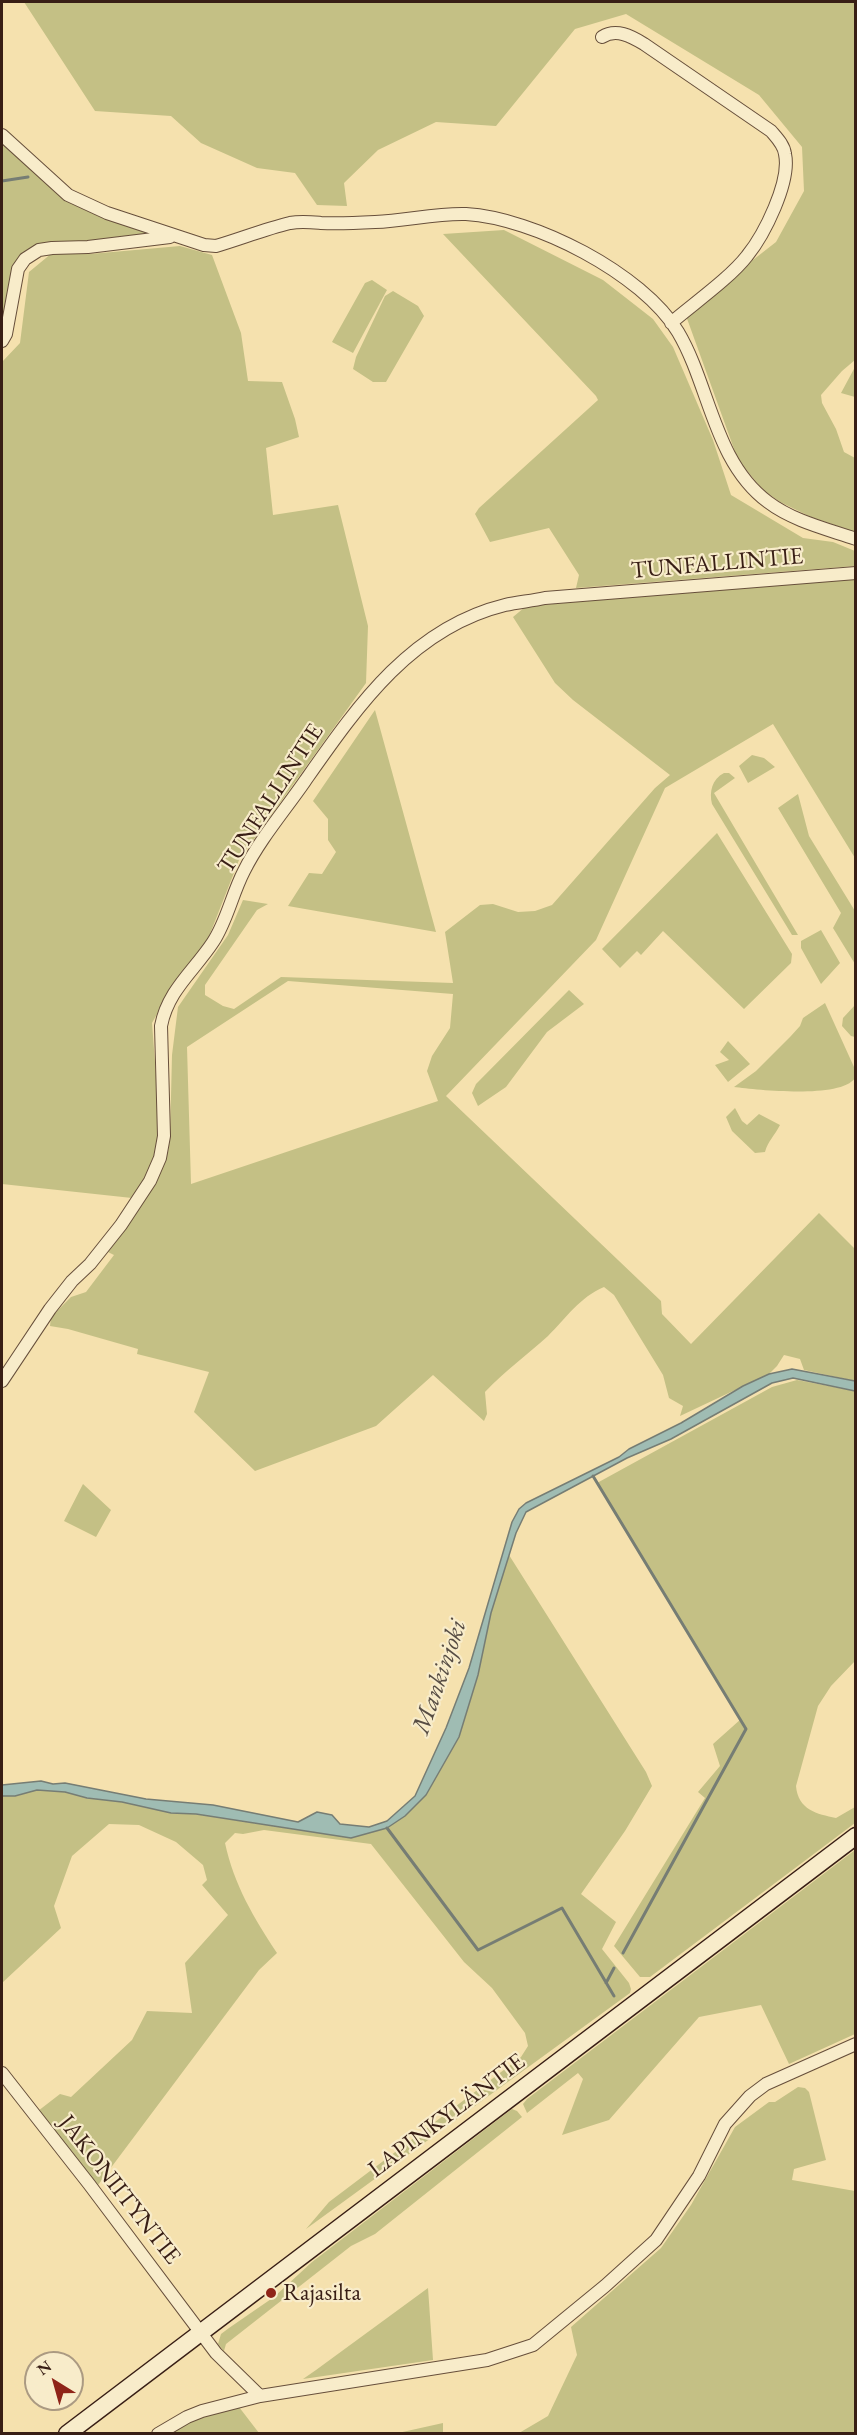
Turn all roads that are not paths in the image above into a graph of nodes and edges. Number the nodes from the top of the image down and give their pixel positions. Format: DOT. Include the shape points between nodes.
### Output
graph roads {
  1 [pos="602,37"];
  2 [pos="2,135"];
  3 [pos="174,236"];
  4 [pos="671,322"];
  5 [pos="2,341"];
  6 [pos="855,539"];
  7 [pos="855,573"];
  8 [pos="2,1380"];
  9 [pos="855,1836"];
  10 [pos="855,2044"];
  11 [pos="2,2073"];
  12 [pos="201,2333"];
  13 [pos="260,2396"];
  14 [pos="67,2433"];
  15 [pos="158,2433"];
  1 -- 4 [label="street" via="608,33 627,34 644,44 771,131 786,155 779,198 762,234 746,257"];
  2 -- 3 [label="street" via="68,195"];
  3 -- 4 [label="street" via="216,246 304,221 393,221 466,214 498,219 549,236 600,263 637,286"];
  3 -- 5 [label="street" via="39,250 18,269"];
  4 -- 6 [label="street" via="740,474 756,492 784,512"];
  7 -- 8 [label="street, TUNFALLINTIE" via="545,598 503,606 464,621 407,655 362,702 298,791 244,870 214,941 172,993 161,1026 164,1136 150,1181 121,1225 50,1309"];
  9 -- 12 [label="main road, LAPINKYLÄNTIE"];
  10 -- 13 [label="street" via="766,2084 750,2096 725,2124 699,2176 656,2240 533,2345 487,2360"];
  11 -- 12 [label="street, JAKONIITYNTIE"];
  12 -- 13 [label="street, JAKONIITYNTIE"];
  12 -- 14 [label="main road, LAPINKYLÄNTIE"];
  13 -- 15 [label="street" via="202,2411"];
}
